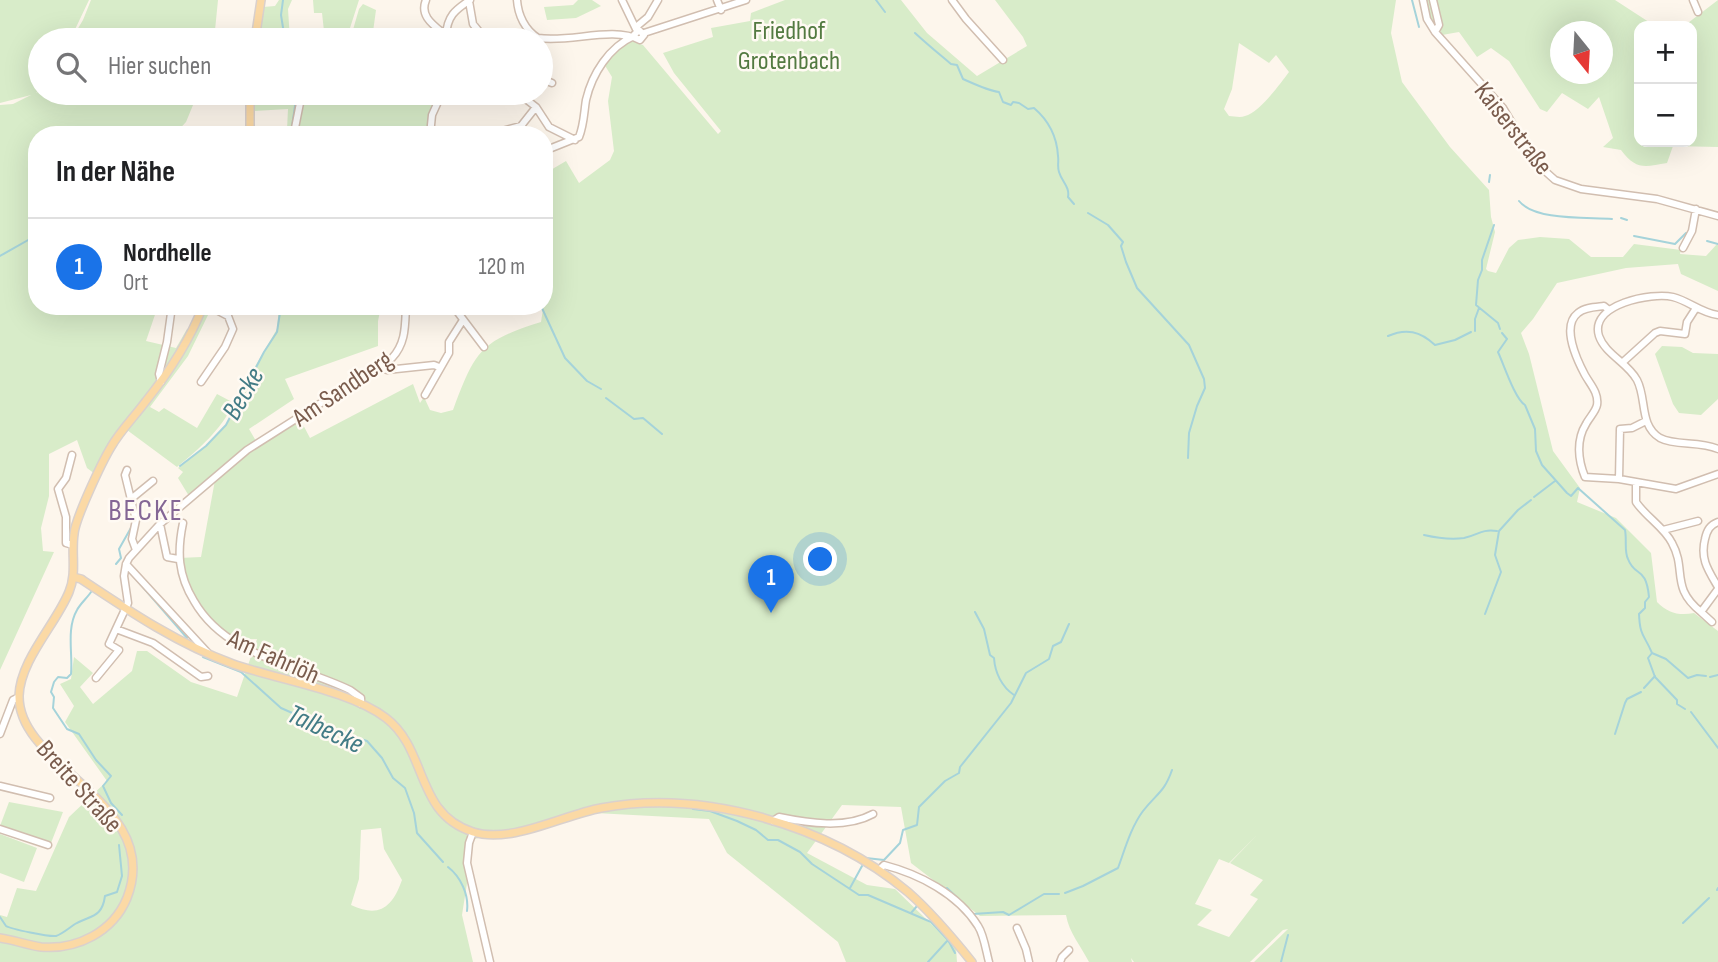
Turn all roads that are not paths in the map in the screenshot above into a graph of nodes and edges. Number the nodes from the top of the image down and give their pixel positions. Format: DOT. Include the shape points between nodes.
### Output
graph roads {
  1 [pos="261,0"];
  2 [pos="426,0"];
  3 [pos="470,0"];
  4 [pos="517,0"];
  5 [pos="622,0"];
  6 [pos="658,0"];
  7 [pos="717,0"];
  8 [pos="746,0"];
  9 [pos="953,0"];
  10 [pos="1423,0"];
  11 [pos="1433,0"];
  12 [pos="1693,0"];
  13 [pos="721,10"];
  14 [pos="1698,12"];
  15 [pos="257,28"];
  16 [pos="438,28"];
  17 [pos="448,28"];
  18 [pos="476,28"];
  19 [pos="527,28"];
  20 [pos="637,32"];
  21 [pos="1435,32"];
  22 [pos="553,37"];
  23 [pos="1003,60"];
  24 [pos="250,105"];
  25 [pos="300,105"];
  26 [pos="437,105"];
  27 [pos="533,105"];
  28 [pos="536,107"];
  29 [pos="250,126"];
  30 [pos="294,126"];
  31 [pos="431,126"];
  32 [pos="521,126"];
  33 [pos="549,126"];
  34 [pos="553,129"];
  35 [pos="575,140"];
  36 [pos="553,148"];
  37 [pos="1696,209"];
  38 [pos="1718,216"];
  39 [pos="1683,248"];
  40 [pos="1696,308"];
  41 [pos="1609,310"];
  42 [pos="172,315"];
  43 [pos="199,315"];
  44 [pos="226,315"];
  45 [pos="406,315"];
  46 [pos="459,315"];
  47 [pos="1718,315"];
  48 [pos="463,320"];
  49 [pos="484,347"];
  50 [pos="1623,362"];
  51 [pos="381,366"];
  52 [pos="439,367"];
  53 [pos="161,382"];
  54 [pos="201,382"];
  55 [pos="425,395"];
  56 [pos="1646,421"];
  57 [pos="1718,449"];
  58 [pos="72,455"];
  59 [pos="127,470"];
  60 [pos="1718,474"];
  61 [pos="1619,480"];
  62 [pos="153,481"];
  63 [pos="1636,484"];
  64 [pos="131,499"];
  65 [pos="1698,521"];
  66 [pos="1718,522"];
  67 [pos="183,523"];
  68 [pos="160,524"];
  69 [pos="1662,530"];
  70 [pos="73,544"];
  71 [pos="136,550"];
  72 [pos="178,559"];
  73 [pos="126,564"];
  74 [pos="74,577"];
  75 [pos="1718,588"];
  76 [pos="126,610"];
  77 [pos="1701,612"];
  78 [pos="1712,622"];
  79 [pos="116,629"];
  80 [pos="211,656"];
  81 [pos="208,676"];
  82 [pos="96,678"];
  83 [pos="19,697"];
  84 [pos="361,704"];
  85 [pos="0,734"];
  86 [pos="0,786"];
  87 [pos="50,797"];
  88 [pos="873,814"];
  89 [pos="773,821"];
  90 [pos="0,829"];
  91 [pos="473,832"];
  92 [pos="48,845"];
  93 [pos="879,870"];
  94 [pos="1017,928"];
  95 [pos="0,938"];
  96 [pos="1069,950"];
  97 [pos="490,962"];
  98 [pos="972,962"];
  99 [pos="989,962"];
  100 [pos="1029,962"];
  101 [pos="1060,962"];
  1 -- 15 [label="main road"];
  2 -- 16 [label="street" via="426,18"];
  3 -- 17 [label="street" via="452,13"];
  3 -- 18 [label="street"];
  4 -- 19 [label="street"];
  5 -- 20 [label="street"];
  6 -- 20 [label="street"];
  7 -- 13 [label="street"];
  8 -- 13 [label="street"];
  9 -- 23 [label="street"];
  10 -- 21 [label="street, Kaiserstraße"];
  11 -- 21 [label="street" via="1439,25"];
  12 -- 14 [label="street"];
  13 -- 20 [label="street"];
  20 -- 22 [label="street"];
  20 -- 35 [label="street" via="601,64"];
  21 -- 37 [label="street, Kaiserstraße" via="1503,108 1547,175 1566,185"];
  24 -- 29 [label="main road"];
  25 -- 30 [label="street"];
  26 -- 31 [label="street"];
  27 -- 28 [label="street"];
  28 -- 32 [label="street"];
  28 -- 33 [label="street"];
  34 -- 35 [label="street"];
  35 -- 36 [label="street"];
  37 -- 38 [label="street, Kaiserstraße"];
  37 -- 39 [label="street"];
  40 -- 41 [label="street" via="1667,296"];
  40 -- 47 [label="street"];
  40 -- 50 [label="street" via="1685,334 1660,331"];
  41 -- 50 [label="street" via="1598,322 1600,338"];
  41 -- 61 [label="street" via="1604,306 1583,310 1574,317 1571,335 1596,395 1597,406 1580,438 1579,458 1585,477"];
  42 -- 53 [label="street"];
  43 -- 53 [label="main road" via="187,344"];
  44 -- 54 [label="street" via="233,329"];
  45 -- 51 [label="street, Am Sandberg" via="400,350"];
  46 -- 48 [label="street"];
  48 -- 49 [label="street"];
  48 -- 52 [label="street"];
  50 -- 56 [label="street" via="1641,388"];
  51 -- 52 [label="street" via="387,370"];
  51 -- 68 [label="street, Am Sandberg" via="247,450"];
  52 -- 55 [label="street"];
  53 -- 70 [label="main road" via="111,446 75,527"];
  56 -- 57 [label="street" via="1665,440"];
  56 -- 61 [label="street" via="1620,429"];
  58 -- 70 [label="street" via="58,489 66,517 66,543"];
  59 -- 64 [label="street"];
  60 -- 63 [label="street" via="1676,489"];
  61 -- 63 [label="street"];
  62 -- 64 [label="street"];
  63 -- 69 [label="street" via="1636,502"];
  64 -- 71 [label="street" via="136,520 131,539"];
  65 -- 69 [label="street"];
  66 -- 75 [label="street" via="1707,531 1702,554"];
  67 -- 72 [label="street, Am Fahrlöh"];
  68 -- 71 [label="street"];
  68 -- 72 [label="street, Am Fahrlöh" via="167,557"];
  69 -- 77 [label="street" via="1675,548 1682,590"];
  70 -- 74 [label="main road"];
  71 -- 73 [label="street"];
  72 -- 84 [label="street, Am Fahrlöh" via="199,610 222,635 350,690 361,698"];
  73 -- 76 [label="street"];
  73 -- 80 [label="street"];
  74 -- 76 [label="main road"];
  74 -- 83 [label="main road" via="23,675"];
  75 -- 77 [label="street"];
  76 -- 79 [label="street"];
  76 -- 80 [label="main road"];
  77 -- 78 [label="street"];
  79 -- 81 [label="street" via="153,643 201,677"];
  79 -- 82 [label="street" via="109,643 119,650"];
  80 -- 84 [label="main road"];
  83 -- 85 [label="street" via="13,700"];
  83 -- 95 [label="main road, Breite Straße" via="33,734 120,825 132,872 127,897 116,917 85,941 44,947"];
  84 -- 91 [label="main road" via="399,731 440,811"];
  86 -- 87 [label="street"];
  88 -- 89 [label="street" via="826,823 779,817"];
  89 -- 91 [label="main road" via="706,807 638,803 600,808 509,833"];
  89 -- 93 [label="main road" via="826,841"];
  90 -- 92 [label="street"];
  91 -- 97 [label="street" via="467,863"];
  93 -- 98 [label="main road" via="943,926"];
  93 -- 99 [label="street" via="884,865 911,875 938,887 958,903 980,928"];
  94 -- 100 [label="street"];
  96 -- 101 [label="street"];
}
